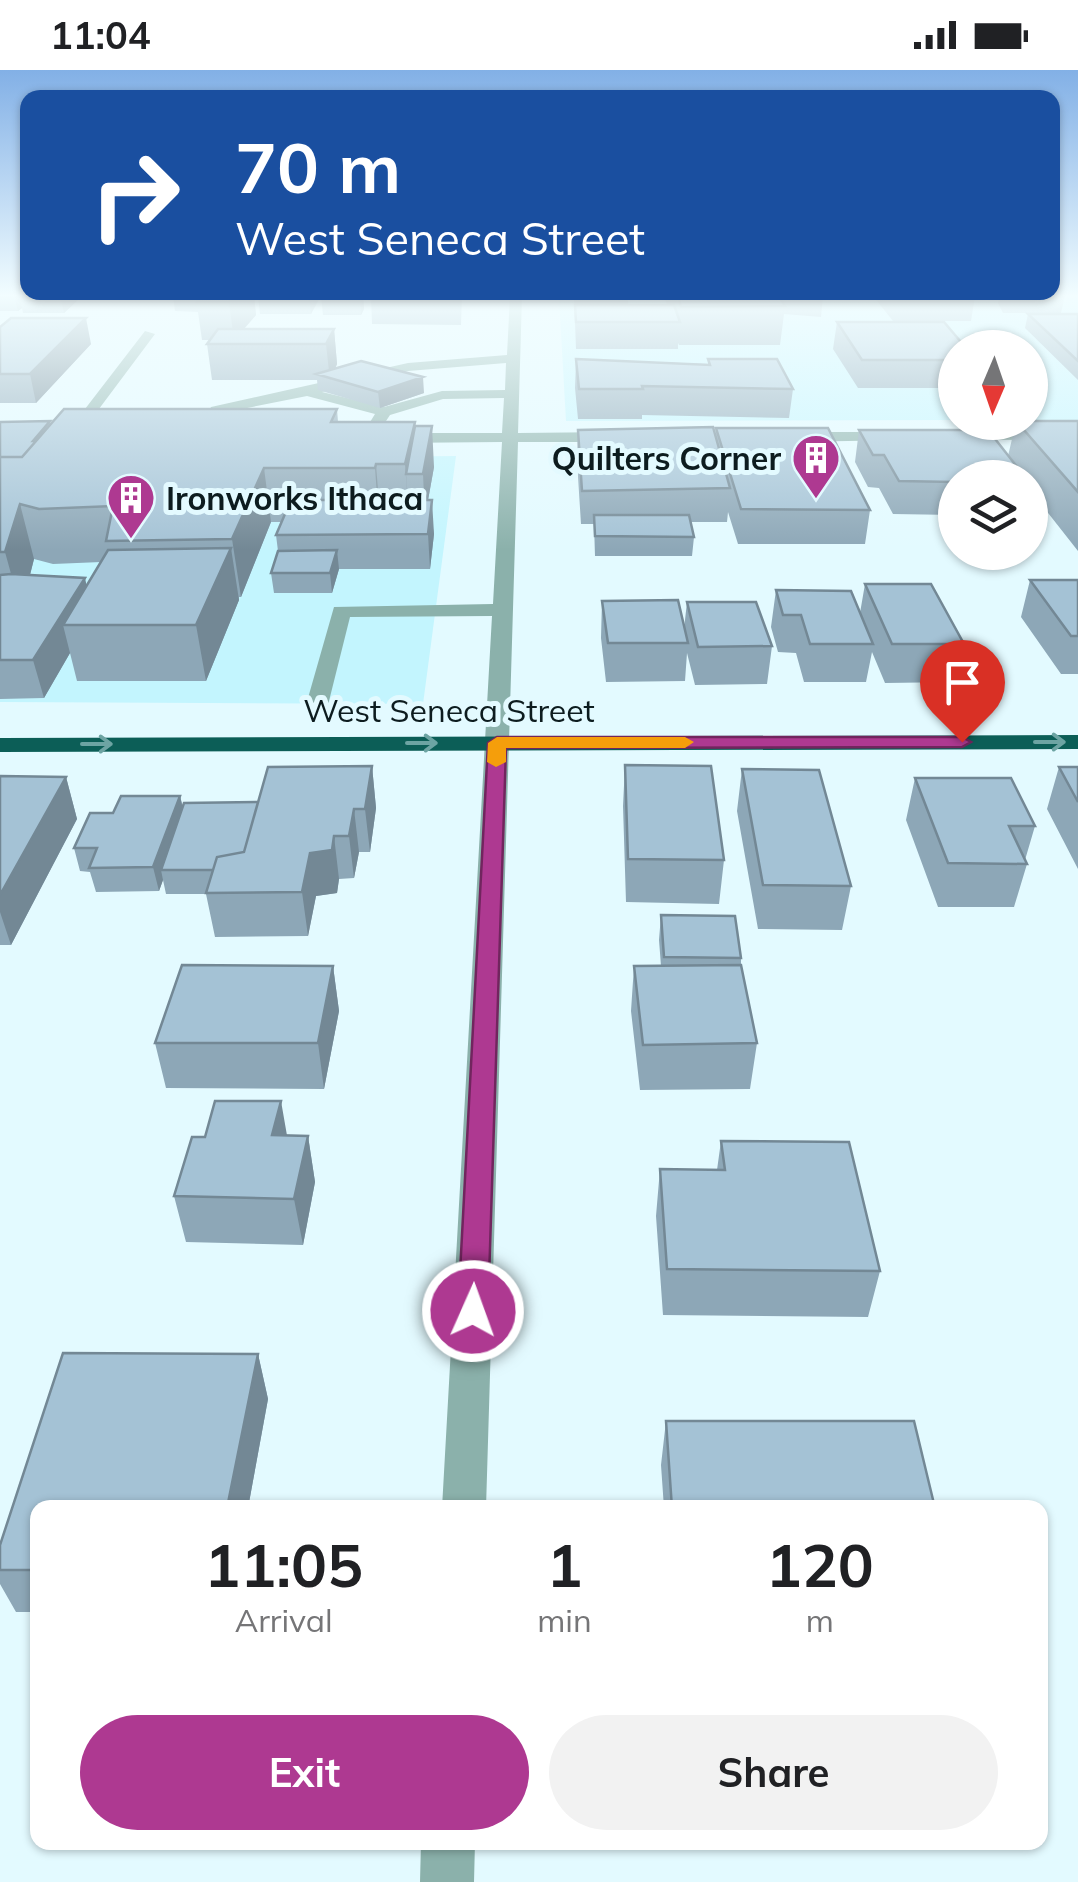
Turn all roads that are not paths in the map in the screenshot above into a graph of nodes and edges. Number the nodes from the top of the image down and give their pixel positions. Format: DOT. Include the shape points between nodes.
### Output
graph roads {
  1 [pos="110,381"];
  2 [pos="340,381"];
  3 [pos="395,381"];
  4 [pos="512,381"];
  5 [pos="392,385"];
  6 [pos="414,386"];
  7 [pos="307,392"];
  8 [pos="512,394"];
  9 [pos="442,395"];
  10 [pos="384,412"];
  11 [pos="921,436"];
  12 [pos="1048,436"];
  13 [pos="1078,436"];
  14 [pos="626,437"];
  15 [pos="764,437"];
  16 [pos="89,438"];
  17 [pos="185,438"];
  18 [pos="204,438"];
  19 [pos="222,438"];
  20 [pos="353,438"];
  21 [pos="372,438"];
  22 [pos="510,438"];
  23 [pos="502,610"];
  24 [pos="317,704"];
  25 [pos="1078,742"];
  26 [pos="497,743"];
  27 [pos="0,745"];
  28 [pos="464,1500"];
  29 [pos="448,1850"];
  30 [pos="447,1882"];
  1 -- 16 [label="street" via="61,438"];
  2 -- 7 [label="street"];
  3 -- 5 [label="street" via="400,382"];
  4 -- 8 [label="street"];
  6 -- 9 [label="street"];
  7 -- 10 [label="street"];
  7 -- 18 [label="street" via="216,410"];
  8 -- 9 [label="street"];
  8 -- 22 [label="street"];
  9 -- 10 [label="street"];
  10 -- 21 [label="street"];
  11 -- 15 [label="street"];
  12 -- 13 [label="street"];
  14 -- 22 [label="street"];
  17 -- 18 [label="street"];
  18 -- 19 [label="street"];
  20 -- 21 [label="street"];
  21 -- 22 [label="street"];
  22 -- 23 [label="street"];
  23 -- 24 [label="street" via="341,611"];
  23 -- 26 [label="street"];
  26 -- 25 [label="highway, West Seneca Street, one-way"];
  27 -- 26 [label="highway, West Seneca Street, one-way"];
  26 -- 28 [label="street"];
  29 -- 30 [label="street"];
}
